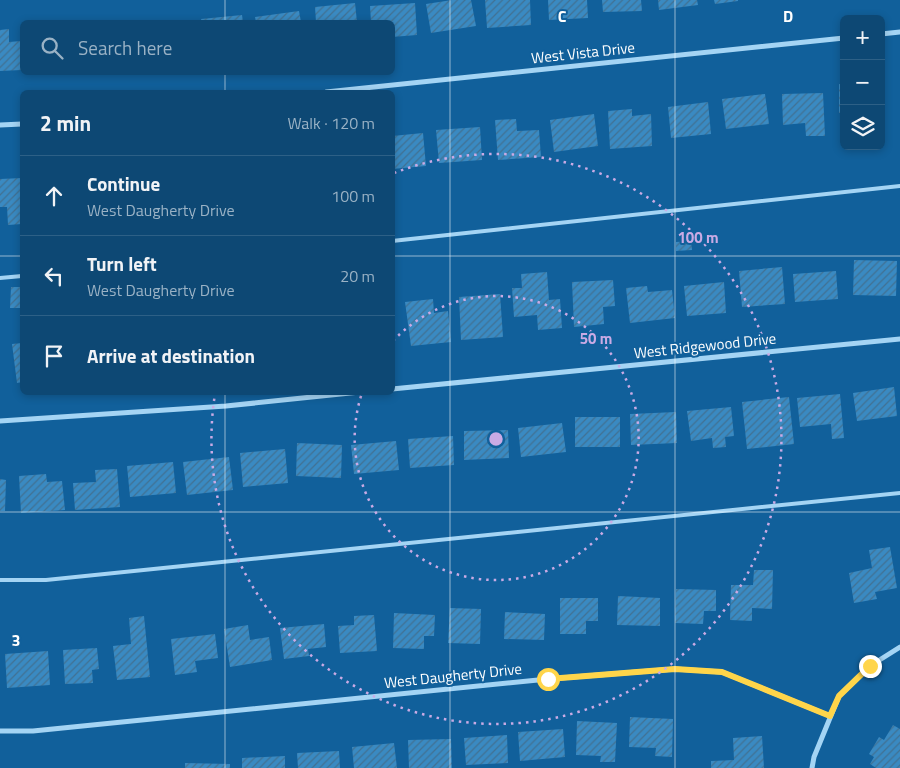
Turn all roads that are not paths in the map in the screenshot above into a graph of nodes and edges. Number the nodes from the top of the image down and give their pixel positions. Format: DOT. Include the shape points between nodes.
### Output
graph roads {
  1 [pos="900,32"];
  2 [pos="885,34"];
  3 [pos="840,38"];
  4 [pos="345,90"];
  5 [pos="20,124"];
  6 [pos="0,125"];
  7 [pos="900,186"];
  8 [pos="395,241"];
  9 [pos="20,276"];
  10 [pos="0,278"];
  11 [pos="900,339"];
  12 [pos="395,389"];
  13 [pos="331,395"];
  14 [pos="0,422"];
  15 [pos="900,493"];
  16 [pos="0,580"];
  17 [pos="900,647"];
  18 [pos="830,716"];
  19 [pos="0,731"];
  20 [pos="812,768"];
  1 -- 2 [label="street"];
  3 -- 4 [label="street, West Vista Drive"];
  5 -- 6 [label="street"];
  7 -- 8 [label="lane"];
  9 -- 10 [label="lane"];
  11 -- 12 [label="street, West Ridgewood Drive"];
  13 -- 14 [label="street"];
  15 -- 16 [label="lane" via="56,579"];
  17 -- 18 [label="street" via="870,666 839,696"];
  18 -- 19 [label="street, West Daugherty Drive" via="722,672 675,669 33,731"];
  18 -- 20 [label="street"];
}
